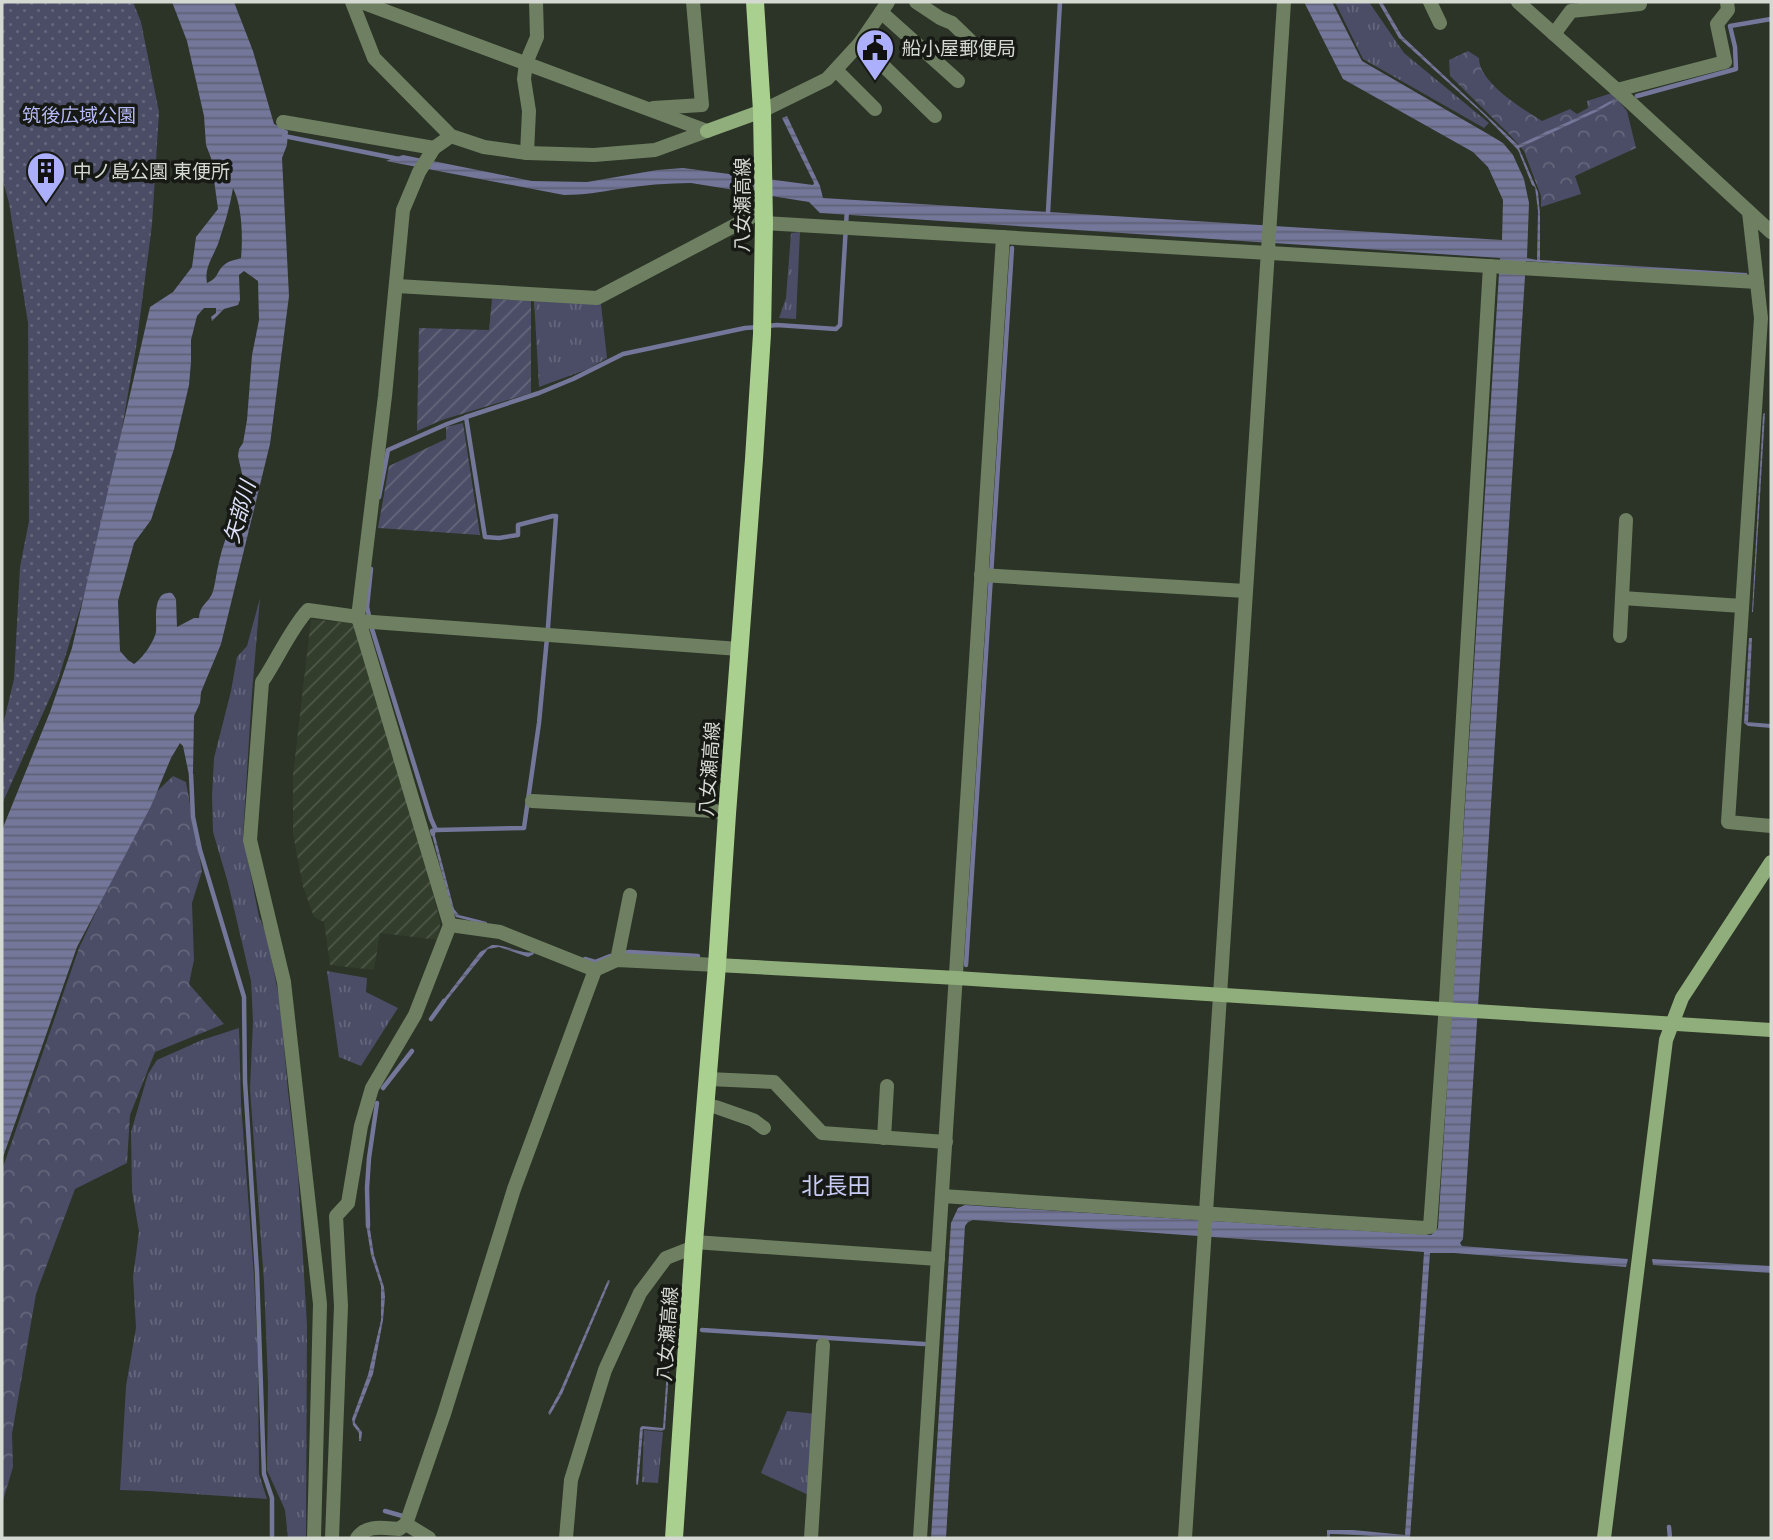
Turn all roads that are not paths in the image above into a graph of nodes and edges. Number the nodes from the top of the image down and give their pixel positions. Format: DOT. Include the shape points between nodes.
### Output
graph roads {
  1 [pos="352,2"];
  2 [pos="536,2"];
  3 [pos="693,2"];
  4 [pos="755,2"];
  5 [pos="916,2"];
  6 [pos="1284,2"];
  7 [pos="1430,2"];
  8 [pos="1518,2"];
  9 [pos="1727,2"];
  10 [pos="366,3"];
  11 [pos="1640,4"];
  12 [pos="1603,5"];
  13 [pos="885,7"];
  14 [pos="1440,23"];
  15 [pos="1554,34"];
  16 [pos="860,43"];
  17 [pos="982,52"];
  18 [pos="526,63"];
  19 [pos="836,70"];
  20 [pos="958,81"];
  21 [pos="1617,90"];
  22 [pos="646,108"];
  23 [pos="875,109"];
  24 [pos="762,111"];
  25 [pos="935,117"];
  26 [pos="283,122"];
  27 [pos="707,131"];
  28 [pos="451,136"];
  29 [pos="434,148"];
  30 [pos="527,153"];
  31 [pos="1749,212"];
  32 [pos="764,216"];
  33 [pos="1771,232"];
  34 [pos="1003,237"];
  35 [pos="1268,253"];
  36 [pos="1490,266"];
  37 [pos="1757,282"];
  38 [pos="397,286"];
  39 [pos="1626,520"];
  40 [pos="981,575"];
  41 [pos="1245,591"];
  42 [pos="1622,598"];
  43 [pos="1742,606"];
  44 [pos="358,619"];
  45 [pos="1620,636"];
  46 [pos="739,649"];
  47 [pos="532,801"];
  48 [pos="727,814"];
  49 [pos="1771,825"];
  50 [pos="1771,862"];
  51 [pos="630,895"];
  52 [pos="450,925"];
  53 [pos="617,960"];
  54 [pos="718,965"];
  55 [pos="595,970"];
  56 [pos="957,978"];
  57 [pos="1221,996"];
  58 [pos="1448,1010"];
  59 [pos="1672,1024"];
  60 [pos="1771,1030"];
  61 [pos="708,1079"];
  62 [pos="887,1086"];
  63 [pos="716,1107"];
  64 [pos="764,1128"];
  65 [pos="884,1138"];
  66 [pos="946,1142"];
  67 [pos="942,1196"];
  68 [pos="1206,1213"];
  69 [pos="694,1244"];
  70 [pos="938,1259"];
  71 [pos="822,1345"];
  72 [pos="406,1524"];
  73 [pos="360,1536"];
  74 [pos="314,1538"];
  75 [pos="332,1538"];
  76 [pos="429,1538"];
  77 [pos="566,1538"];
  78 [pos="674,1538"];
  79 [pos="811,1538"];
  80 [pos="920,1538"];
  81 [pos="1185,1538"];
  82 [pos="1604,1538"];
  1 -- 28 [label="street" via="374,58"];
  2 -- 18 [label="street" via="537,37"];
  3 -- 22 [label="street" via="702,105"];
  4 -- 24 [label="main road, 八女瀬高線"];
  5 -- 17 [label="street" via="952,23"];
  6 -- 35 [label="street"];
  7 -- 14 [label="street"];
  8 -- 15 [label="street"];
  9 -- 21 [label="street" via="1728,10 1717,24 1726,62"];
  10 -- 18 [label="street"];
  11 -- 12 [label="street"];
  12 -- 15 [label="street" via="1571,11"];
  13 -- 16 [label="street"];
  13 -- 20 [label="street"];
  15 -- 21 [label="street"];
  16 -- 19 [label="street"];
  16 -- 25 [label="street"];
  18 -- 22 [label="street"];
  18 -- 30 [label="street"];
  19 -- 23 [label="street"];
  19 -- 24 [label="street" via="827,79"];
  21 -- 31 [label="street"];
  22 -- 27 [label="street"];
  24 -- 27 [label="street"];
  24 -- 32 [label="main road, 八女瀬高線"];
  26 -- 29 [label="street"];
  27 -- 30 [label="street" via="655,149 594,155"];
  28 -- 29 [label="street"];
  28 -- 30 [label="street" via="484,147"];
  29 -- 38 [label="street" via="403,210"];
  31 -- 33 [label="street"];
  31 -- 37 [label="street"];
  32 -- 34 [label="street"];
  32 -- 38 [label="street" via="597,298"];
  32 -- 46 [label="main road, 八女瀬高線" via="760,362"];
  34 -- 35 [label="street"];
  34 -- 40 [label="street"];
  35 -- 36 [label="street"];
  35 -- 41 [label="street"];
  36 -- 37 [label="street"];
  36 -- 58 [label="street"];
  37 -- 43 [label="street" via="1761,318"];
  38 -- 44 [label="street"];
  39 -- 42 [label="street"];
  40 -- 41 [label="street"];
  40 -- 56 [label="street"];
  41 -- 57 [label="street"];
  42 -- 43 [label="street"];
  42 -- 45 [label="street"];
  43 -- 49 [label="street" via="1728,822"];
  44 -- 46 [label="street"];
  44 -- 52 [label="street"];
  44 -- 74 [label="street" via="308,610 262,682 250,840 284,982 320,1304"];
  46 -- 48 [label="main road, 八女瀬高線"];
  47 -- 48 [label="street"];
  48 -- 54 [label="main road, 八女瀬高線"];
  50 -- 59 [label="street" via="1682,998"];
  51 -- 53 [label="street"];
  52 -- 55 [label="street" via="500,932"];
  52 -- 75 [label="street" via="415,1015 372,1088 348,1203 336,1216 341,1306"];
  53 -- 54 [label="street"];
  53 -- 55 [label="street"];
  54 -- 56 [label="street"];
  54 -- 61 [label="main road, 八女瀬高線"];
  55 -- 72 [label="street" via="514,1189"];
  56 -- 57 [label="street"];
  56 -- 66 [label="street"];
  57 -- 58 [label="street"];
  57 -- 68 [label="street"];
  58 -- 59 [label="street"];
  58 -- 68 [label="street" via="1430,1227"];
  59 -- 60 [label="street"];
  59 -- 82 [label="street" via="1663,1057"];
  61 -- 65 [label="street" via="774,1082 822,1133"];
  61 -- 69 [label="main road, 八女瀬高線"];
  62 -- 65 [label="street"];
  63 -- 64 [label="street" via="753,1119"];
  65 -- 66 [label="street"];
  66 -- 67 [label="street"];
  67 -- 68 [label="street"];
  67 -- 70 [label="street"];
  68 -- 81 [label="street"];
  69 -- 70 [label="street"];
  69 -- 77 [label="street" via="666,1258 640,1293 604,1370 571,1480"];
  69 -- 78 [label="main road, 八女瀬高線"];
  70 -- 80 [label="street"];
  71 -- 79 [label="street"];
  72 -- 73 [label="street" via="399,1529 372,1528"];
  72 -- 76 [label="street"];
}
